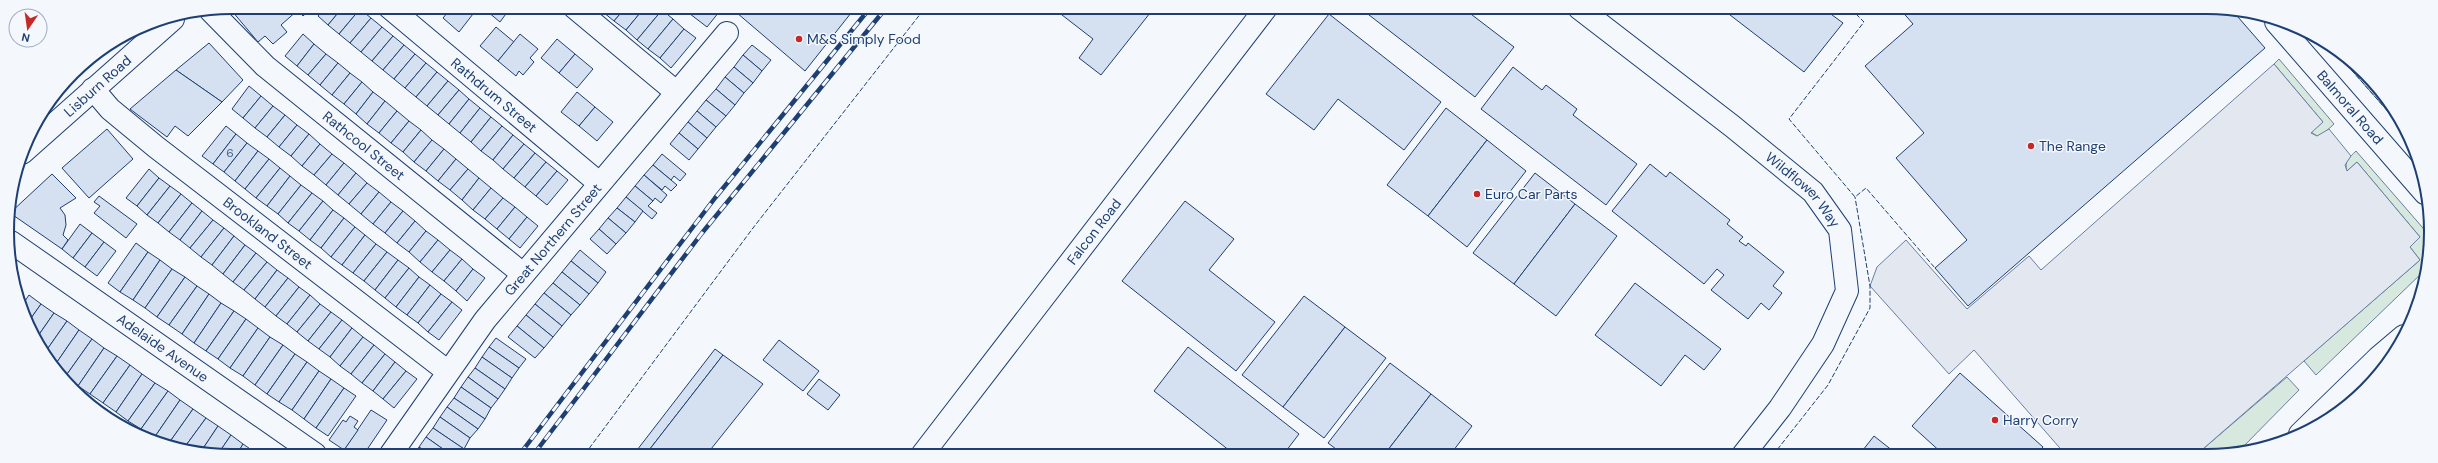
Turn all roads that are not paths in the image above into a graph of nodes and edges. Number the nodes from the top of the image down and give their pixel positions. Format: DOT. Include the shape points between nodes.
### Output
graph roads {
  1 [pos="214,14"];
  2 [pos="397,14"];
  3 [pos="582,14"];
  4 [pos="1261,14"];
  5 [pos="1587,14"];
  6 [pos="166,25"];
  7 [pos="2281,28"];
  8 [pos="727,33"];
  9 [pos="93,89"];
  10 [pos="676,92"];
  11 [pos="33,143"];
  12 [pos="599,183"];
  13 [pos="2420,187"];
  14 [pos="14,244"];
  15 [pos="523,274"];
  16 [pos="2384,356"];
  17 [pos="447,371"];
  18 [pos="2333,408"];
  19 [pos="309,449"];
  20 [pos="394,449"];
  21 [pos="927,449"];
  22 [pos="1748,449"];
  1 -- 15 [label="street, Rathcool Street" via="265,66"];
  2 -- 12 [label="street, Rathdrum Street"];
  3 -- 10 [label="street"];
  4 -- 21 [label="street, Falcon Road"];
  5 -- 22 [label="street, Wildflower Way" via="1813,192 1840,230 1847,291 1823,344 1780,408"];
  6 -- 9 [label="street, Lisburn Road"];
  7 -- 13 [label="street, Balmoral Road"];
  8 -- 10 [label="street, Great Northern Street"];
  9 -- 11 [label="street, Lisburn Road"];
  9 -- 17 [label="street, Brookland Street" via="110,109 156,147"];
  10 -- 12 [label="street, Great Northern Street"];
  12 -- 15 [label="street, Great Northern Street"];
  14 -- 19 [label="street, Adelaide Avenue"];
  15 -- 17 [label="street, Great Northern Street" via="484,320"];
  16 -- 18 [label="street"];
  17 -- 20 [label="street, Great Northern Street"];
}
